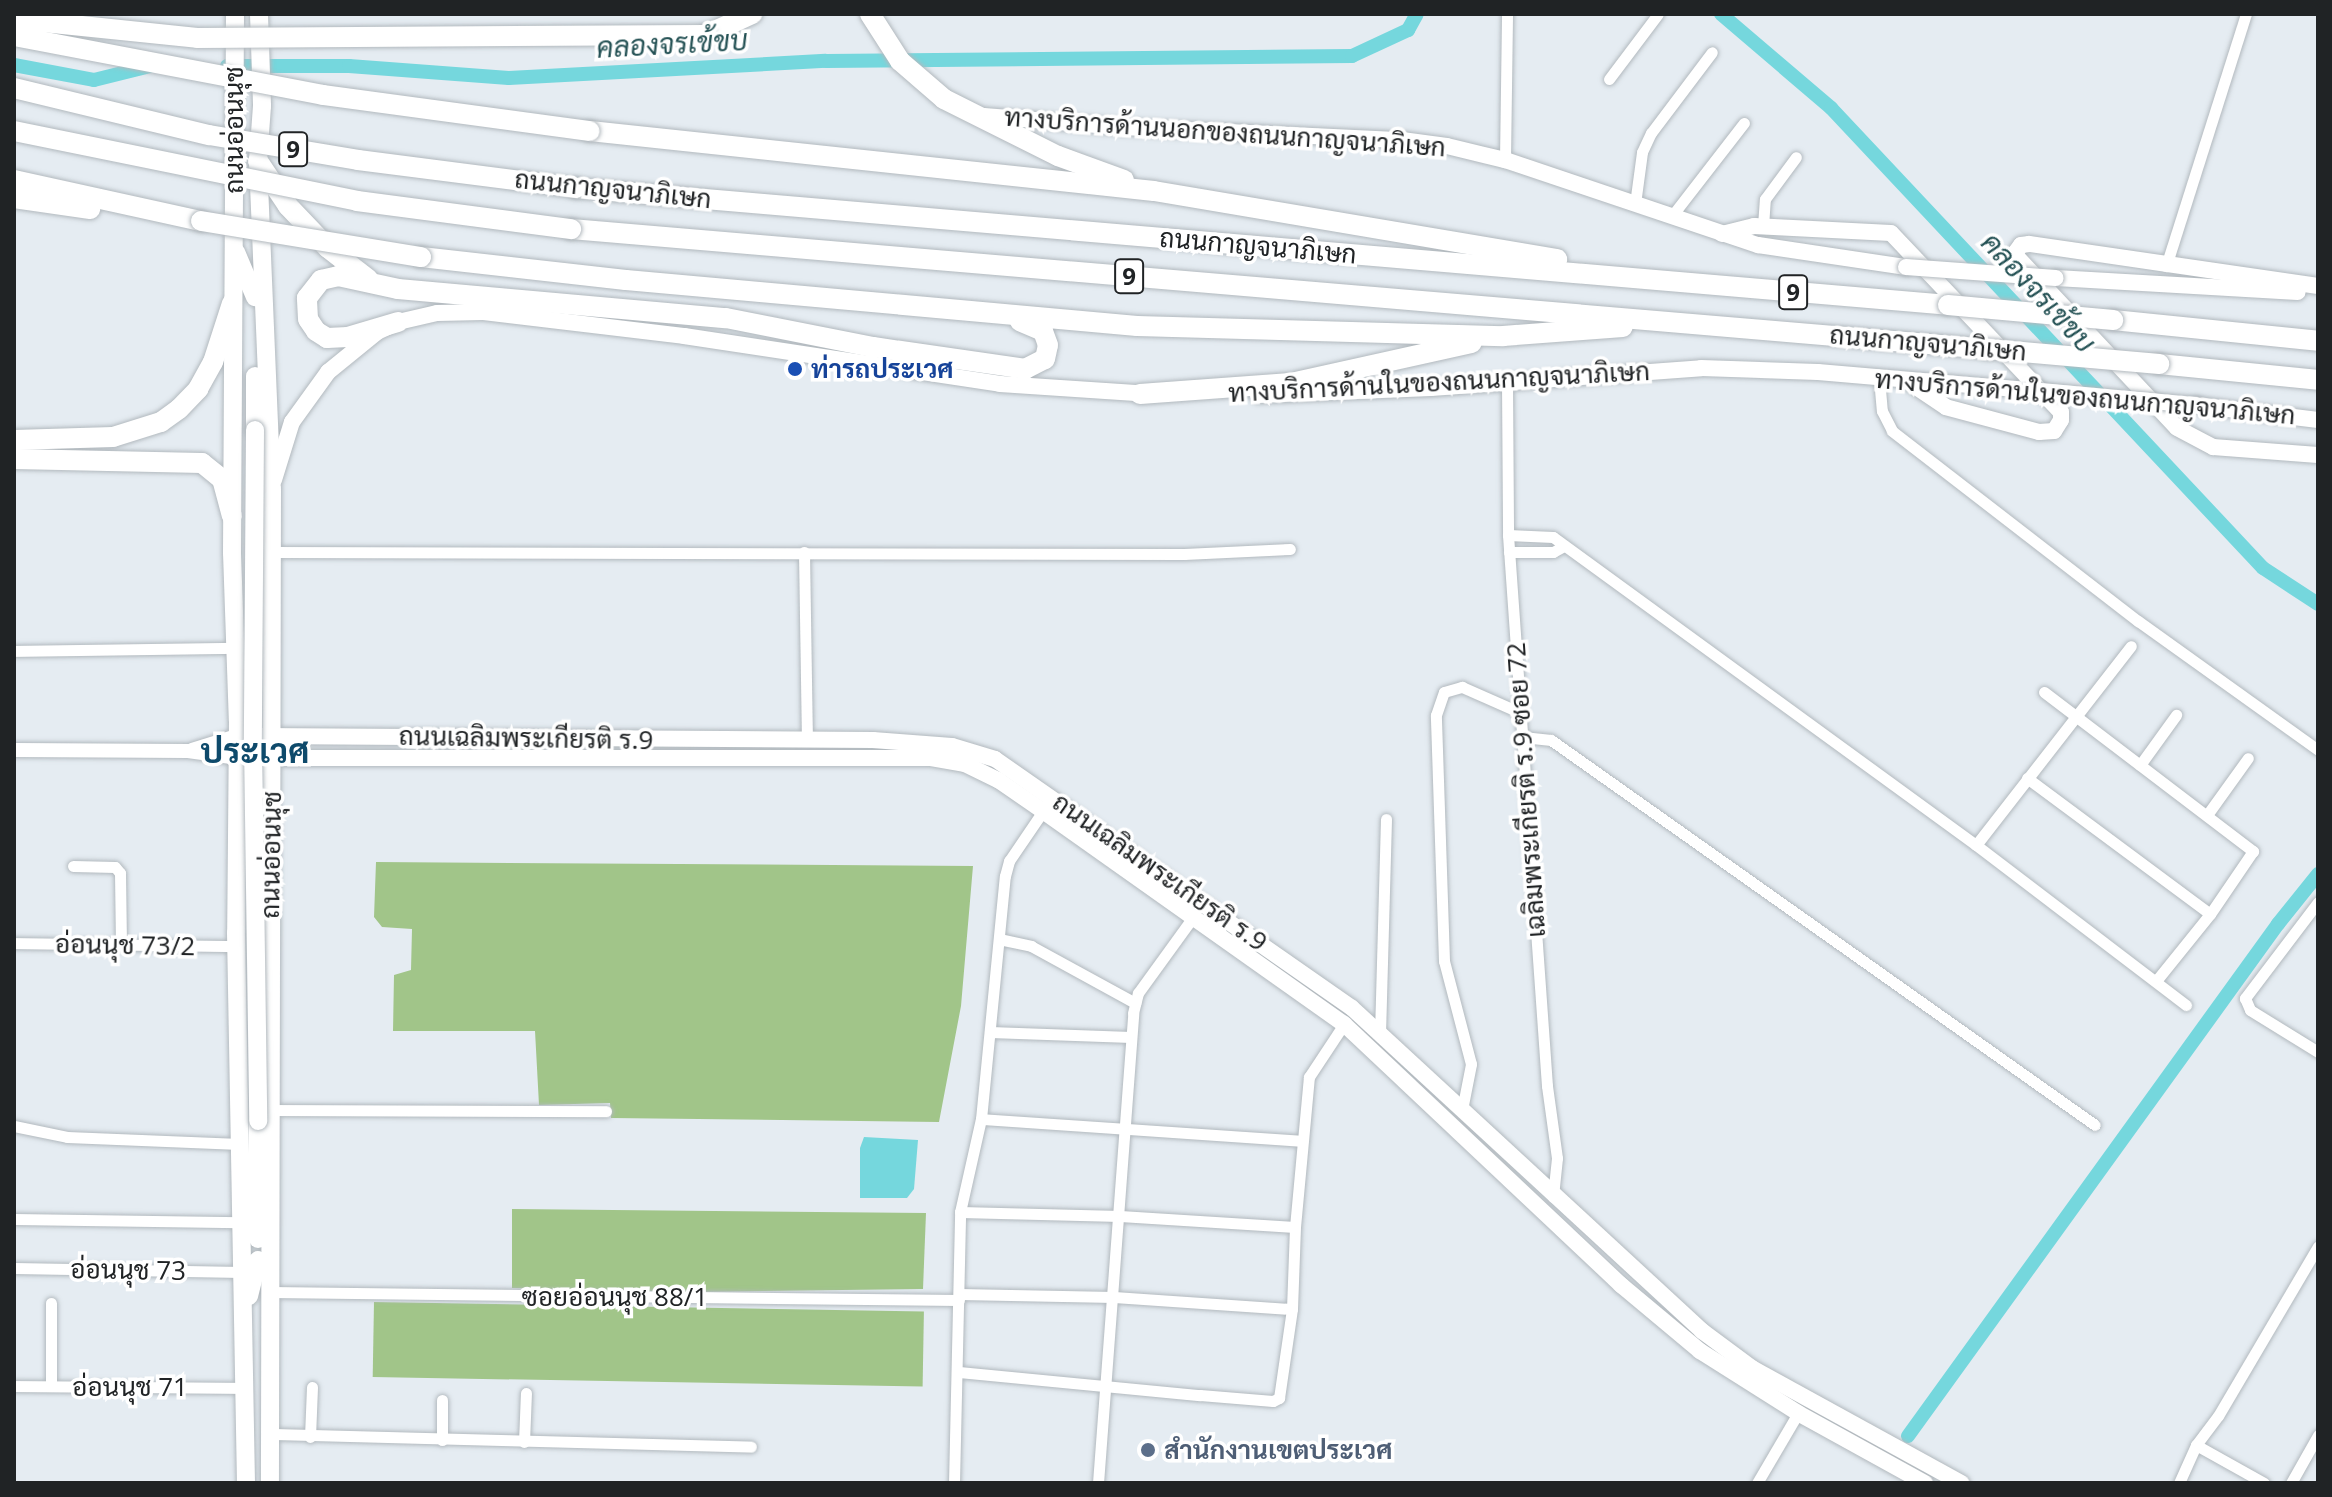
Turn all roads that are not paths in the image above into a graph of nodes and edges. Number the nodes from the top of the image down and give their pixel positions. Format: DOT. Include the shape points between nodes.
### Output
graph roads {
  1 [pos="235,14"];
  2 [pos="259,14"];
  3 [pos="752,14"];
  4 [pos="870,14"];
  5 [pos="1507,14"];
  6 [pos="1658,14"];
  7 [pos="2246,14"];
  8 [pos="14,19"];
  9 [pos="14,36"];
  10 [pos="1712,52"];
  11 [pos="1609,79"];
  12 [pos="14,88"];
  13 [pos="978,115"];
  14 [pos="1744,123"];
  15 [pos="14,131"];
  16 [pos="1796,157"];
  17 [pos="1505,160"];
  18 [pos="258,161"];
  19 [pos="14,180"];
  20 [pos="1154,191"];
  21 [pos="14,198"];
  22 [pos="1635,204"];
  23 [pos="1671,217"];
  24 [pos="201,221"];
  25 [pos="1763,226"];
  26 [pos="1720,234"];
  27 [pos="261,242"];
  28 [pos="234,246"];
  29 [pos="2166,266"];
  30 [pos="1639,279"];
  31 [pos="378,285"];
  32 [pos="2318,286"];
  33 [pos="2318,294"];
  34 [pos="255,297"];
  35 [pos="232,303"];
  36 [pos="937,308"];
  37 [pos="398,322"];
  38 [pos="1686,322"];
  39 [pos="1503,336"];
  40 [pos="2318,341"];
  41 [pos="1879,378"];
  42 [pos="2318,380"];
  43 [pos="1906,381"];
  44 [pos="1507,382"];
  45 [pos="1140,394"];
  46 [pos="2318,420"];
  47 [pos="14,440"];
  48 [pos="2318,455"];
  49 [pos="14,459"];
  50 [pos="272,489"];
  51 [pos="232,516"];
  52 [pos="1508,535"];
  53 [pos="1564,546"];
  54 [pos="1290,549"];
  55 [pos="269,552"];
  56 [pos="804,552"];
  57 [pos="1509,552"];
  58 [pos="2131,646"];
  59 [pos="234,648"];
  60 [pos="14,651"];
  61 [pos="236,680"];
  62 [pos="269,682"];
  63 [pos="2044,692"];
  64 [pos="1521,713"];
  65 [pos="2176,715"];
  66 [pos="2075,717"];
  67 [pos="237,736"];
  68 [pos="272,736"];
  69 [pos="1523,737"];
  70 [pos="807,740"];
  71 [pos="14,750"];
  72 [pos="2318,750"];
  73 [pos="188,751"];
  74 [pos="237,758"];
  75 [pos="271,758"];
  76 [pos="2248,758"];
  77 [pos="2140,765"];
  78 [pos="2027,778"];
  79 [pos="1043,811"];
  80 [pos="271,815"];
  81 [pos="2207,815"];
  82 [pos="237,816"];
  83 [pos="1386,819"];
  84 [pos="1976,845"];
  85 [pos="73,866"];
  86 [pos="2318,902"];
  87 [pos="2210,914"];
  88 [pos="1193,917"];
  89 [pos="999,939"];
  90 [pos="14,943"];
  91 [pos="121,945"];
  92 [pos="237,946"];
  93 [pos="2156,981"];
  94 [pos="1135,1003"];
  95 [pos="2186,1005"];
  96 [pos="1344,1024"];
  97 [pos="990,1032"];
  98 [pos="1380,1034"];
  99 [pos="1131,1037"];
  100 [pos="2318,1051"];
  101 [pos="1462,1110"];
  102 [pos="606,1111"];
  103 [pos="264,1116"];
  104 [pos="981,1119"];
  105 [pos="2095,1125"];
  106 [pos="14,1126"];
  107 [pos="1124,1127"];
  108 [pos="1302,1141"];
  109 [pos="240,1144"];
  110 [pos="1553,1197"];
  111 [pos="960,1212"];
  112 [pos="1120,1216"];
  113 [pos="14,1219"];
  114 [pos="241,1222"];
  115 [pos="1295,1227"];
  116 [pos="2318,1246"];
  117 [pos="258,1260"];
  118 [pos="14,1268"];
  119 [pos="242,1272"];
  120 [pos="270,1292"];
  121 [pos="959,1297"];
  122 [pos="1114,1297"];
  123 [pos="51,1303"];
  124 [pos="1292,1309"];
  125 [pos="243,1319"];
  126 [pos="268,1325"];
  127 [pos="959,1372"];
  128 [pos="1107,1384"];
  129 [pos="14,1386"];
  130 [pos="51,1386"];
  131 [pos="312,1387"];
  132 [pos="247,1388"];
  133 [pos="526,1393"];
  134 [pos="442,1400"];
  135 [pos="1798,1413"];
  136 [pos="270,1434"];
  137 [pos="2318,1435"];
  138 [pos="310,1437"];
  139 [pos="442,1440"];
  140 [pos="524,1442"];
  141 [pos="2196,1445"];
  142 [pos="751,1447"];
  143 [pos="246,1483"];
  144 [pos="270,1483"];
  145 [pos="954,1483"];
  146 [pos="1098,1483"];
  147 [pos="1757,1483"];
  148 [pos="1925,1483"];
  149 [pos="1961,1483"];
  150 [pos="2179,1483"];
  151 [pos="2264,1483"];
  152 [pos="2291,1483"];
  1 -- 28 [label="main road, ถนนอ่อนนุช, bridge"];
  2 -- 18 [label="main road, ถนนอ่อนนุช, bridge"];
  3 -- 8 [label="highway, bridge" via="706,35 197,38"];
  4 -- 13 [label="highway" via="900,61 944,99"];
  5 -- 17 [label="street"];
  6 -- 11 [label="street"];
  7 -- 29 [label="street"];
  9 -- 20 [label="highway, bridge" via="323,95 590,131"];
  10 -- 22 [label="street" via="1651,133 1642,152"];
  12 -- 30 [label="highway, ถนนกาญจนาภิเษก / 9, bridge" via="209,135 576,188"];
  13 -- 17 [label="main road, ทางบริการด้านนอกของถนนกาญจนาภิเษก" via="1402,140"];
  13 -- 20 [label="highway" via="1058,156"];
  14 -- 23 [label="street"];
  15 -- 38 [label="highway, ถนนกาญจนาภิเษก / 9, bridge" via="357,201 571,229"];
  16 -- 25 [label="street" via="1765,199"];
  17 -- 22 [label="main road, ทางบริการด้านนอกของถนนกาญจนาภิเษก"];
  18 -- 27 [label="main road, ถนนอ่อนนุช"];
  18 -- 31 [label="highway" via="288,206 319,239"];
  19 -- 24 [label="highway"];
  20 -- 30 [label="highway" via="1598,265"];
  21 -- 24 [label="highway"];
  22 -- 23 [label="main road, ทางบริการด้านนอกของถนนกาญจนาภิเษก"];
  23 -- 26 [label="main road, ทางบริการด้านนอกของถนนกาญจนาภิเษก"];
  24 -- 36 [label="highway, bridge" via="379,251"];
  25 -- 26 [label="main road"];
  25 -- 43 [label="main road" via="1891,233 2061,412 2061,420 2054,431 2039,432 1946,407"];
  26 -- 33 [label="main road, ทางบริการด้านนอกของถนนกาญจนาภิเษก, bridge" via="1827,258 1906,267"];
  27 -- 34 [label="main road, ถนนอ่อนนุช"];
  27 -- 50 [label="main road, ถนนอ่อนนุช"];
  28 -- 34 [label="main road, ถนนอ่อนนุช"];
  28 -- 35 [label="main road, ถนนอ่อนนุช"];
  29 -- 32 [label="main road"];
  29 -- 48 [label="main road" via="2029,244 2016,252 2177,428 2213,447"];
  30 -- 40 [label="highway, ถนนกาญจนาภิเษก / 9, bridge"];
  31 -- 36 [label="highway" via="726,318 1009,368 1034,367 1045,359 1047,338 1037,326"];
  31 -- 37 [label="highway" via="326,277 309,292 308,319 316,331 333,339"];
  34 -- 103 [label="main road, ถนนอ่อนนุช, bridge" via="253,743"];
  35 -- 47 [label="highway" via="213,362 198,389 161,422 113,437"];
  35 -- 51 [label="main road, ถนนอ่อนนุช"];
  36 -- 39 [label="highway" via="1163,327"];
  37 -- 45 [label="main road, ทางบริการด้านในของถนนกาญจนาภิเษก" via="437,313 483,312 1000,384"];
  37 -- 50 [label="main road, ทางบริการด้านในของถนนกาญจนาภิเษก" via="359,345 310,394 292,422"];
  38 -- 39 [label="highway"];
  38 -- 42 [label="highway, ถนนกาญจนาภิเษก / 9, bridge"];
  39 -- 45 [label="highway" via="1291,383"];
  41 -- 43 [label="main road, ทางบริการด้านในของถนนกาญจนาภิเษก"];
  41 -- 44 [label="main road, ทางบริการด้านในของถนนกาญจนาภิเษก" via="1701,368"];
  41 -- 72 [label="street" via="1882,411 1892,431 2151,630"];
  43 -- 46 [label="main road, ทางบริการด้านในของถนนกาญจนาภิเษก, bridge"];
  44 -- 45 [label="main road, ทางบริการด้านในของถนนกาญจนาภิเษก" via="1306,393"];
  44 -- 52 [label="street, เฉลิมพระเกียรติ ร.9 ซอย 72"];
  49 -- 51 [label="highway" via="202,463 222,479"];
  50 -- 55 [label="main road, ถนนอ่อนนุช"];
  51 -- 59 [label="main road, ถนนอ่อนนุช"];
  52 -- 53 [label="street" via="1553,537"];
  52 -- 57 [label="street, เฉลิมพระเกียรติ ร.9 ซอย 72"];
  53 -- 57 [label="street" via="1553,552"];
  53 -- 84 [label="street"];
  54 -- 56 [label="street" via="1184,554"];
  55 -- 56 [label="street"];
  55 -- 62 [label="main road, ถนนอ่อนนุช"];
  56 -- 70 [label="street"];
  57 -- 64 [label="street, เฉลิมพระเกียรติ ร.9 ซอย 72"];
  58 -- 66 [label="street"];
  59 -- 60 [label="street"];
  59 -- 61 [label="main road, ถนนอ่อนนุช"];
  61 -- 62 [label="main road" via="245,695 256,698 267,691"];
  61 -- 67 [label="main road, ถนนอ่อนนุช"];
  62 -- 68 [label="main road, ถนนอ่อนนุช"];
  63 -- 66 [label="street"];
  64 -- 69 [label="street, เฉลิมพระเกียรติ ร.9 ซอย 72"];
  64 -- 101 [label="street" via="1462,687 1444,692 1436,715 1444,961 1471,1064"];
  65 -- 77 [label="street"];
  66 -- 77 [label="street"];
  66 -- 78 [label="street"];
  67 -- 68 [label="main road, ถนนเฉลิมพระเกียรติ ร.9"];
  67 -- 73 [label="street, ถนนเฉลิมพระเกียรติ ร.9"];
  67 -- 74 [label="main road, ถนนอ่อนนุช"];
  68 -- 70 [label="main road, ถนนเฉลิมพระเกียรติ ร.9"];
  68 -- 75 [label="main road, ถนนอ่อนนุช"];
  69 -- 105 [label="street" via="1551,740"];
  69 -- 110 [label="street, เฉลิมพระเกียรติ ร.9 ซอย 72" via="1547,1086 1557,1158"];
  70 -- 98 [label="main road, ถนนเฉลิมพระเกียรติ ร.9" via="940,744 995,759 1261,943"];
  71 -- 73 [label="street, ถนนเฉลิมพระเกียรติ ร.9"];
  73 -- 74 [label="street, ถนนเฉลิมพระเกียรติ ร.9"];
  74 -- 75 [label="main road, ถนนเฉลิมพระเกียรติ ร.9"];
  74 -- 82 [label="main road, ถนนอ่อนนุช"];
  75 -- 79 [label="main road, ถนนเฉลิมพระเกียรติ ร.9" via="931,758 965,764"];
  75 -- 80 [label="main road, ถนนอ่อนนุช"];
  76 -- 81 [label="street"];
  77 -- 81 [label="street"];
  78 -- 84 [label="street"];
  78 -- 87 [label="street"];
  79 -- 88 [label="main road, ถนนเฉลิมพระเกียรติ ร.9"];
  79 -- 89 [label="street" via="1009,861"];
  80 -- 82 [label="main road" via="266,802 254,798"];
  80 -- 103 [label="main road, ถนนอ่อนนุช"];
  81 -- 87 [label="street" via="2253,851"];
  82 -- 92 [label="main road, ถนนอ่อนนุช"];
  83 -- 98 [label="street"];
  84 -- 93 [label="street"];
  85 -- 91 [label="street" via="115,867 120,873"];
  86 -- 100 [label="street" via="2245,998 2250,1010"];
  87 -- 93 [label="street"];
  88 -- 94 [label="street"];
  88 -- 96 [label="main road, ถนนเฉลิมพระเกียรติ ร.9"];
  89 -- 94 [label="street" via="1031,946"];
  89 -- 97 [label="street"];
  90 -- 91 [label="street, อ่อนนุช 73/2"];
  91 -- 92 [label="street, อ่อนนุช 73/2"];
  92 -- 109 [label="main road, ถนนอ่อนนุช"];
  93 -- 95 [label="street"];
  94 -- 99 [label="street"];
  96 -- 108 [label="street" via="1309,1077"];
  96 -- 135 [label="main road, ถนนเฉลิมพระเกียรติ ร.9" via="1621,1285 1700,1351"];
  97 -- 99 [label="street"];
  97 -- 104 [label="street"];
  98 -- 101 [label="main road, ถนนเฉลิมพระเกียรติ ร.9"];
  99 -- 107 [label="street"];
  101 -- 110 [label="main road, ถนนเฉลิมพระเกียรติ ร.9"];
  102 -- 103 [label="street"];
  103 -- 117 [label="main road, ถนนอ่อนนุช"];
  103 -- 120 [label="main road, ถนนอ่อนนุช"];
  104 -- 107 [label="street"];
  104 -- 111 [label="street"];
  106 -- 109 [label="street" via="67,1137"];
  107 -- 108 [label="street"];
  107 -- 112 [label="street"];
  108 -- 115 [label="street"];
  109 -- 114 [label="main road, ถนนอ่อนนุช"];
  110 -- 149 [label="main road, ถนนเฉลิมพระเกียรติ ร.9" via="1702,1331 1752,1368"];
  111 -- 112 [label="street"];
  111 -- 121 [label="street"];
  112 -- 115 [label="street"];
  112 -- 122 [label="street"];
  113 -- 114 [label="street"];
  114 -- 119 [label="main road, ถนนอ่อนนุช"];
  115 -- 124 [label="street"];
  116 -- 141 [label="street"];
  117 -- 125 [label="main road, ถนนอ่อนนุช"];
  117 -- 126 [label="main road, ถนนอ่อนนุช"];
  118 -- 119 [label="street, อ่อนนุช 73"];
  119 -- 125 [label="main road, ถนนอ่อนนุช"];
  120 -- 121 [label="street, ซอยอ่อนนุช 88/1"];
  120 -- 126 [label="main road, ถนนอ่อนนุช"];
  121 -- 122 [label="street, ซอยอ่อนนุช 88/1"];
  121 -- 127 [label="street"];
  122 -- 124 [label="street, ซอยอ่อนนุช 88/1"];
  122 -- 128 [label="street"];
  123 -- 130 [label="street"];
  124 -- 128 [label="street" via="1282,1393 1276,1400"];
  125 -- 132 [label="main road, ถนนอ่อนนุช"];
  126 -- 136 [label="main road, ถนนอ่อนนุช"];
  127 -- 128 [label="street"];
  127 -- 145 [label="street"];
  128 -- 146 [label="street"];
  129 -- 130 [label="street, อ่อนนุช 71"];
  130 -- 132 [label="street, อ่อนนุช 71"];
  131 -- 138 [label="street"];
  132 -- 143 [label="main road, ถนนอ่อนนุช"];
  133 -- 140 [label="street"];
  134 -- 139 [label="street"];
  135 -- 147 [label="street"];
  135 -- 148 [label="main road, ถนนเฉลิมพระเกียรติ ร.9"];
  136 -- 138 [label="street"];
  136 -- 144 [label="main road, ถนนอ่อนนุช"];
  137 -- 152 [label="street"];
  138 -- 139 [label="street"];
  139 -- 140 [label="street"];
  140 -- 142 [label="street"];
  141 -- 150 [label="street"];
  141 -- 151 [label="street"];
}
